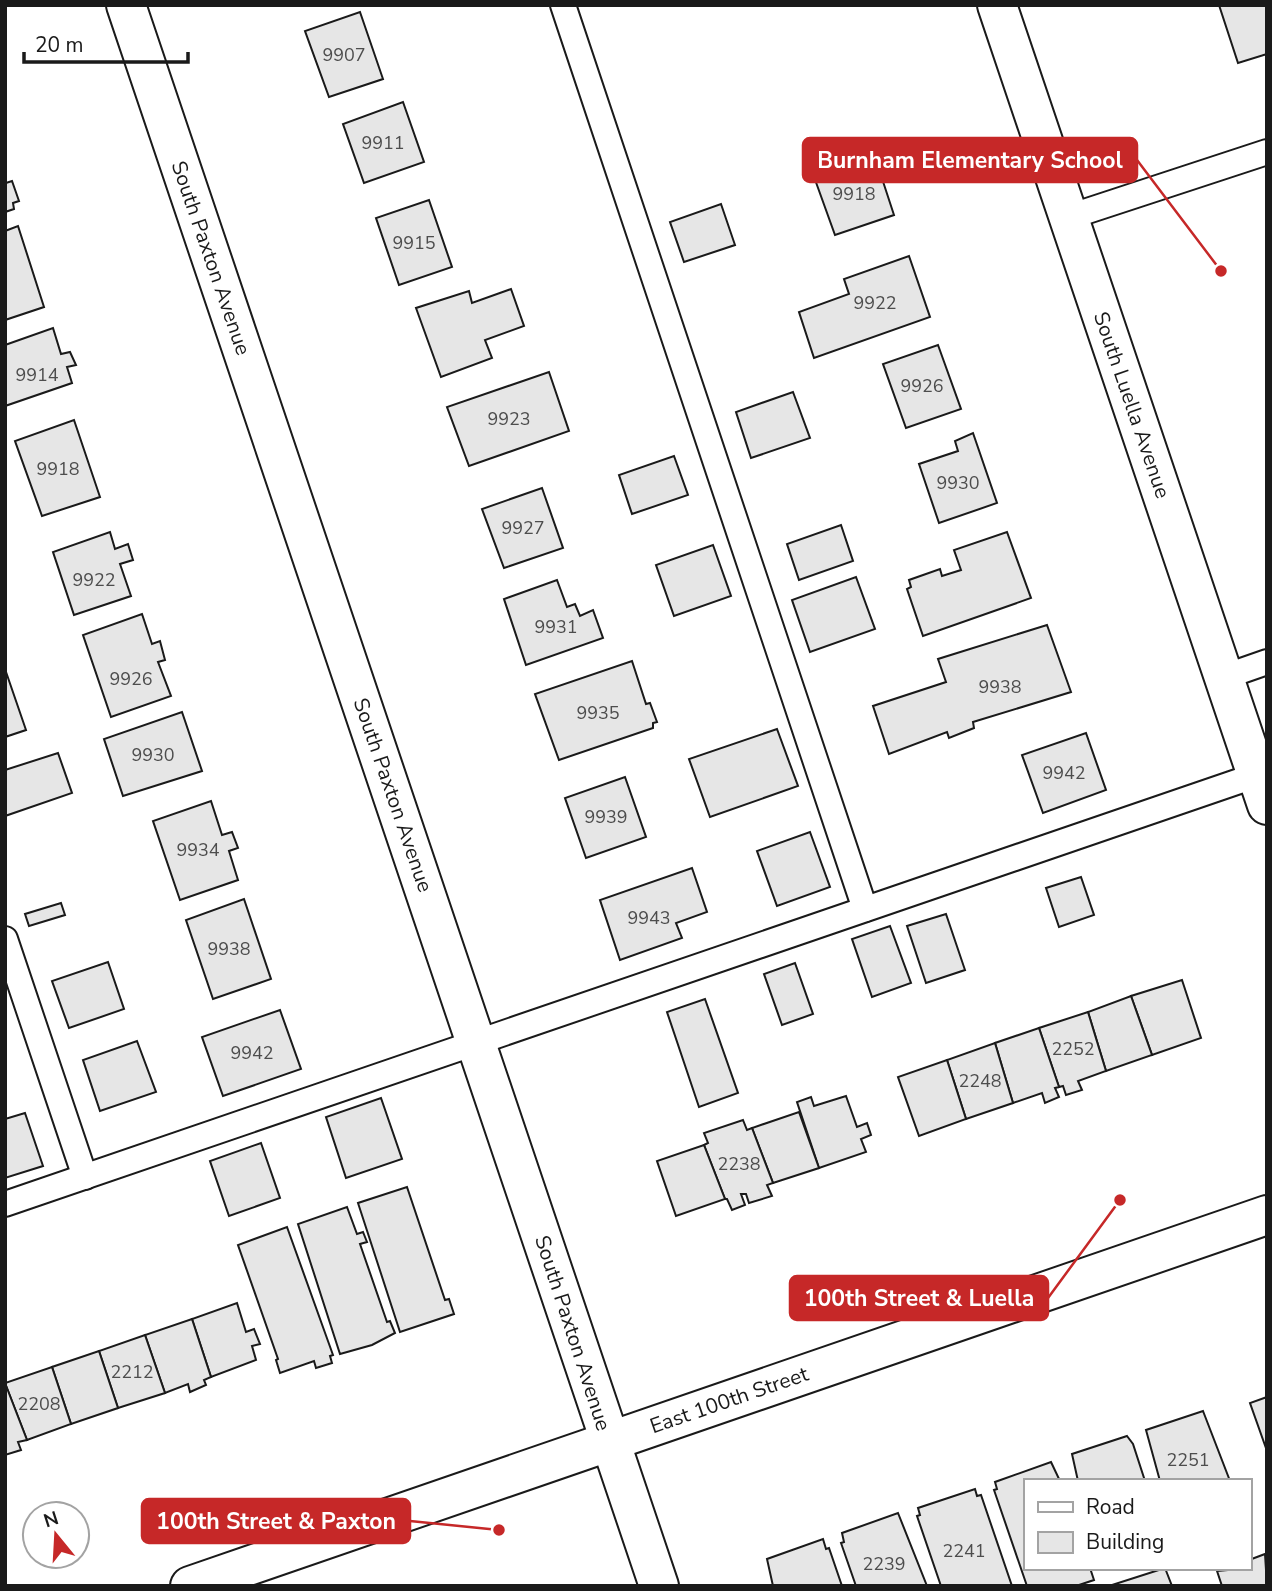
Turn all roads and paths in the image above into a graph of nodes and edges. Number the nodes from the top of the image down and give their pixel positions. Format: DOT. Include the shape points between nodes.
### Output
graph roads {
  1 [pos="125,5"];
  2 [pos="563,5"];
  3 [pos="997,5"];
  4 [pos="1267,152"];
  5 [pos="1069,217"];
  6 [pos="1267,662"];
  7 [pos="1224,677"];
  8 [pos="1262,790"];
  9 [pos="865,909"];
  10 [pos="5,939"];
  11 [pos="477,1042"];
  12 [pos="85,1177"];
  13 [pos="5,1204"];
  14 [pos="1267,1214"];
  15 [pos="610,1441"];
  16 [pos="190,1586"];
  17 [pos="659,1586"];
  1 -- 11 [label="street, South Paxton Avenue"];
  2 -- 9 [label="lane"];
  3 -- 5 [label="street, South Luella Avenue"];
  4 -- 5 [label="lane"];
  5 -- 7 [label="street, South Luella Avenue"];
  6 -- 7 [label="lane"];
  7 -- 8 [label="street, South Luella Avenue"];
  8 -- 9 [label="lane"];
  9 -- 11 [label="lane"];
  10 -- 12 [label="lane"];
  11 -- 12 [label="lane"];
  11 -- 15 [label="street, South Paxton Avenue"];
  12 -- 13 [label="lane"];
  14 -- 15 [label="street, East 100th Street"];
  15 -- 16 [label="street, East 100th Street"];
  15 -- 17 [label="street, South Paxton Avenue"];
}
